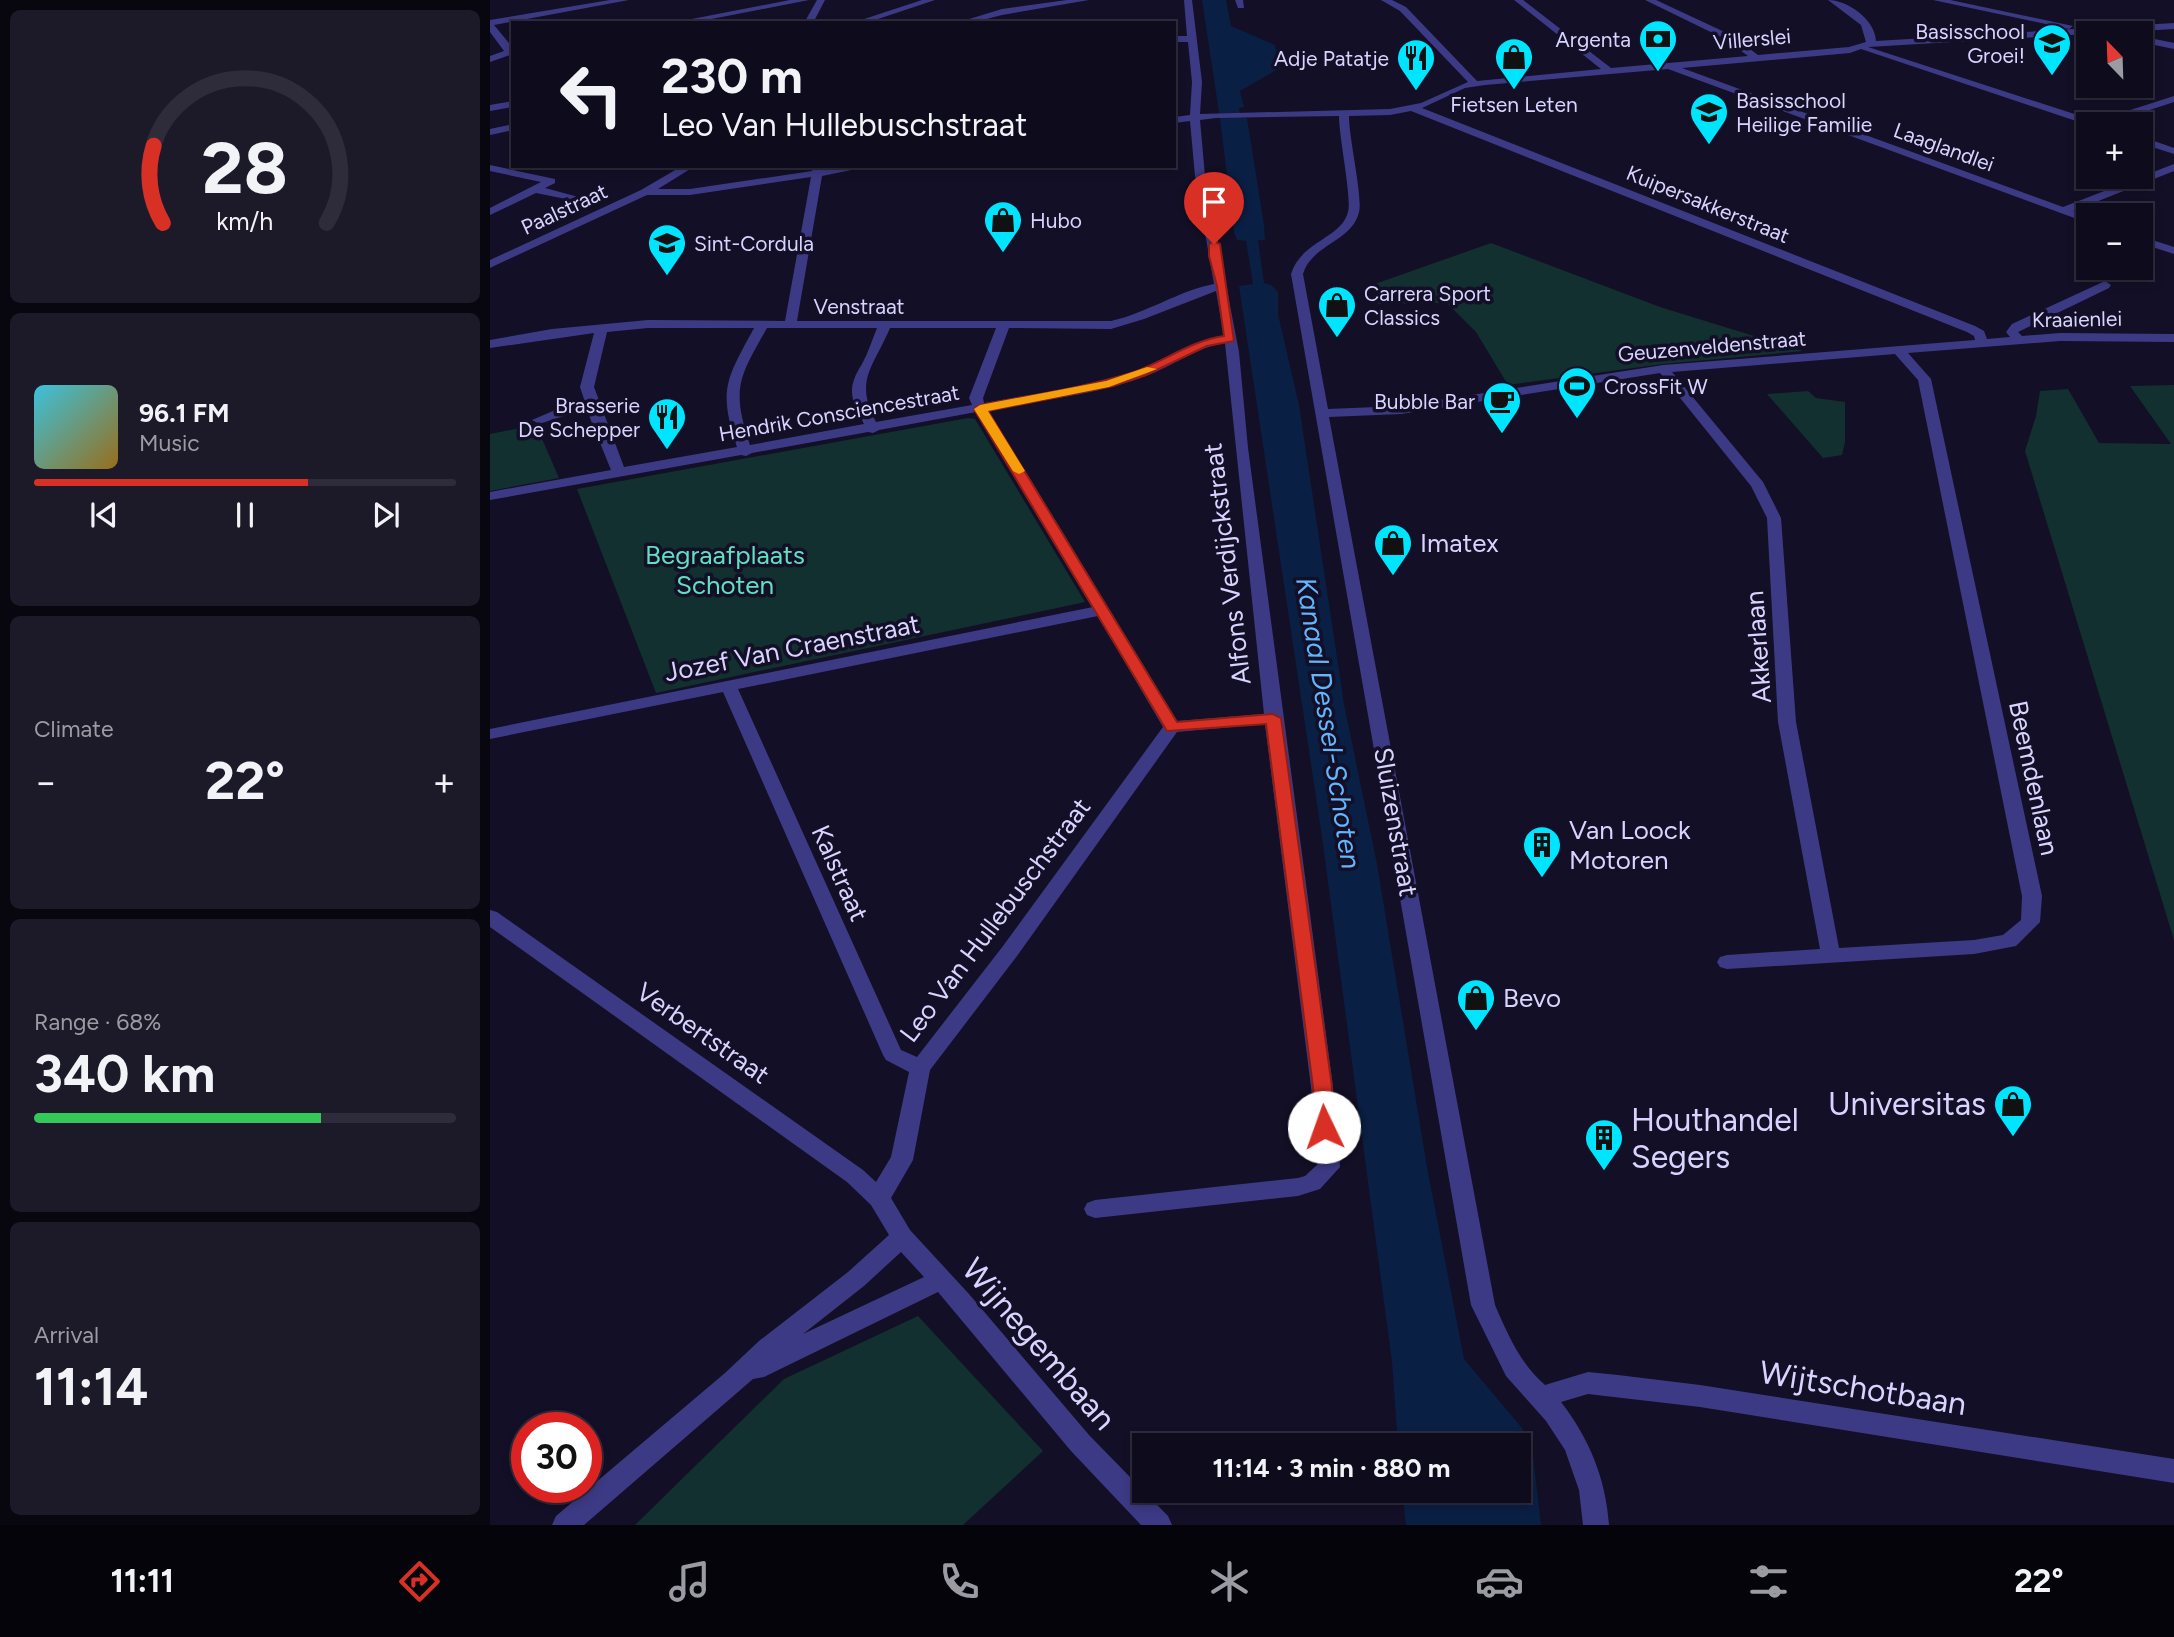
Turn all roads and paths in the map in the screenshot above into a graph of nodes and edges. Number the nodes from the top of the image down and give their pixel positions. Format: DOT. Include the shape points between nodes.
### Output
graph roads {
  1 [pos="625,0"];
  2 [pos="805,0"];
  3 [pos="821,0"];
  4 [pos="931,0"];
  5 [pos="1085,0"];
  6 [pos="1188,0"];
  7 [pos="1385,0"];
  8 [pos="1518,0"];
  9 [pos="1649,0"];
  10 [pos="1832,0"];
  11 [pos="1937,0"];
  12 [pos="511,21"];
  13 [pos="512,21"];
  14 [pos="686,21"];
  15 [pos="809,21"];
  16 [pos="863,21"];
  17 [pos="968,21"];
  18 [pos="490,25"];
  19 [pos="2174,26"];
  20 [pos="2076,27"];
  21 [pos="2153,27"];
  22 [pos="2076,32"];
  23 [pos="1176,39"];
  24 [pos="1192,39"];
  25 [pos="2153,42"];
  26 [pos="1866,45"];
  27 [pos="2174,46"];
  28 [pos="511,51"];
  29 [pos="1756,58"];
  30 [pos="490,59"];
  31 [pos="1669,65"];
  32 [pos="1609,71"];
  33 [pos="1474,83"];
  34 [pos="2174,99"];
  35 [pos="511,104"];
  36 [pos="490,108"];
  37 [pos="1413,108"];
  38 [pos="2133,112"];
  39 [pos="1340,114"];
  40 [pos="1195,117"];
  41 [pos="2076,117"];
  42 [pos="1176,120"];
  43 [pos="511,127"];
  44 [pos="490,132"];
  45 [pos="2153,143"];
  46 [pos="2174,150"];
  47 [pos="2174,167"];
  48 [pos="687,168"];
  49 [pos="842,168"];
  50 [pos="818,170"];
  51 [pos="491,176"];
  52 [pos="537,188"];
  53 [pos="645,192"];
  54 [pos="581,199"];
  55 [pos="2063,211"];
  56 [pos="490,212"];
  57 [pos="2076,216"];
  58 [pos="2153,244"];
  59 [pos="2174,251"];
  60 [pos="490,264"];
  61 [pos="2105,285"];
  62 [pos="1222,286"];
  63 [pos="762,325"];
  64 [pos="790,325"];
  65 [pos="885,325"];
  66 [pos="1004,326"];
  67 [pos="600,328"];
  68 [pos="2174,338"];
  69 [pos="1230,339"];
  70 [pos="2018,340"];
  71 [pos="1982,342"];
  72 [pos="490,344"];
  73 [pos="1898,351"];
  74 [pos="1663,369"];
  75 [pos="593,408"];
  76 [pos="980,409"];
  77 [pos="1323,414"];
  78 [pos="539,420"];
  79 [pos="873,429"];
  80 [pos="746,452"];
  81 [pos="620,474"];
  82 [pos="490,496"];
  83 [pos="1103,610"];
  84 [pos="728,685"];
  85 [pos="1273,718"];
  86 [pos="1172,727"];
  87 [pos="490,734"];
  88 [pos="490,918"];
  89 [pos="1830,956"];
  90 [pos="1727,961"];
  91 [pos="920,1068"];
  92 [pos="879,1199"];
  93 [pos="1095,1209"];
  94 [pos="902,1237"];
  95 [pos="940,1280"];
  96 [pos="810,1329"];
  97 [pos="1542,1398"];
  98 [pos="2174,1471"];
  99 [pos="565,1525"];
  100 [pos="1159,1525"];
  101 [pos="1596,1525"];
  1 -- 13 [label="street"];
  2 -- 14 [label="street"];
  3 -- 15 [label="street"];
  4 -- 16 [label="street"];
  5 -- 17 [label="street"];
  6 -- 24 [label="street"];
  7 -- 33 [label="street" via="1403,9"];
  8 -- 32 [label="street"];
  9 -- 29 [label="street" via="1728,37"];
  10 -- 26 [label="street" via="1864,23 1871,33"];
  11 -- 20 [label="street"];
  12 -- 18 [label="street"];
  18 -- 28 [label="street"];
  19 -- 21 [label="street, Villerslei"];
  22 -- 26 [label="street, Villerslei"];
  23 -- 24 [label="street"];
  24 -- 40 [label="street"];
  25 -- 27 [label="street"];
  26 -- 29 [label="street, Villerslei"];
  26 -- 41 [label="street"];
  28 -- 30 [label="street"];
  29 -- 31 [label="street, Villerslei"];
  31 -- 32 [label="street, Villerslei"];
  31 -- 55 [label="street, Laaglandlei"];
  32 -- 33 [label="street, Villerslei"];
  33 -- 37 [label="street, Villerslei"];
  34 -- 38 [label="street"];
  35 -- 36 [label="street"];
  37 -- 39 [label="street, Villerslei"];
  37 -- 71 [label="street, Kuipersakkerstraat" via="1971,329 1980,334"];
  39 -- 40 [label="street, Villerslei" via="1284,119 1267,114"];
  39 -- 77 [label="street, Sluizenstraat" via="1353,219 1303,258 1297,274"];
  40 -- 42 [label="street, Villerslei"];
  40 -- 62 [label="street" via="1200,176"];
  43 -- 44 [label="street"];
  45 -- 46 [label="street"];
  47 -- 55 [label="street"];
  48 -- 53 [label="street, Paalstraat"];
  49 -- 50 [label="street"];
  50 -- 53 [label="street" via="690,192"];
  50 -- 64 [label="street"];
  51 -- 52 [label="street"];
  51 -- 52 [label="street" via="506,173 551,181"];
  52 -- 54 [label="street"];
  52 -- 56 [label="street"];
  53 -- 60 [label="street, Paalstraat"];
  55 -- 57 [label="street, Laaglandlei"];
  58 -- 59 [label="street"];
  61 -- 70 [label="street" via="2016,327 2012,332"];
  62 -- 66 [label="street, Venstraat" via="1202,289 1111,325"];
  62 -- 69 [label="street"];
  63 -- 64 [label="street, Venstraat"];
  63 -- 67 [label="street, Venstraat"];
  63 -- 80 [label="street" via="733,374 730,388"];
  64 -- 65 [label="street, Venstraat"];
  65 -- 66 [label="street, Venstraat"];
  65 -- 79 [label="street" via="857,387"];
  66 -- 76 [label="street" via="976,398"];
  67 -- 72 [label="street, Venstraat"];
  67 -- 75 [label="street" via="587,387"];
  68 -- 70 [label="street, Kraaienlei"];
  69 -- 76 [label="street, Hendrik Consciencestraat" via="1205,342 1109,384"];
  69 -- 85 [label="street, Alfons Verdijckstraat"];
  70 -- 71 [label="street, Kraaienlei"];
  71 -- 73 [label="street, Geuzenveldenstraat"];
  73 -- 74 [label="street, Geuzenveldenstraat"];
  73 -- 89 [label="street, Beemdenlaan" via="1924,379 2032,896 2030,922 2009,941"];
  74 -- 77 [label="street, Geuzenveldenstraat" via="1401,410"];
  74 -- 89 [label="street, Akkerlaan" via="1758,485 1774,518 1787,722"];
  75 -- 78 [label="street"];
  75 -- 81 [label="street"];
  76 -- 79 [label="street, Hendrik Consciencestraat"];
  76 -- 83 [label="street"];
  77 -- 97 [label="street, Sluizenstraat" via="1483,1305 1521,1379"];
  79 -- 80 [label="street, Hendrik Consciencestraat"];
  80 -- 81 [label="street, Hendrik Consciencestraat"];
  81 -- 82 [label="street, Hendrik Consciencestraat"];
  83 -- 84 [label="street, Jozef Van Craenstraat"];
  83 -- 86 [label="street"];
  84 -- 87 [label="street, Jozef Van Craenstraat"];
  84 -- 91 [label="street, Kalstraat" via="893,1055"];
  85 -- 86 [label="street"];
  85 -- 93 [label="street, Alfons Verdijckstraat" via="1329,1167 1312,1183 1297,1187"];
  86 -- 91 [label="street, Leo Van Hullebuschstraat"];
  88 -- 92 [label="street, Verbertstraat" via="834,1160"];
  89 -- 90 [label="street, Beemdenlaan"];
  91 -- 92 [label="street, Leo Van Hullebuschstraat" via="902,1160"];
  92 -- 94 [label="street, Wijnegembaan"];
  94 -- 95 [label="street, Wijnegembaan"];
  94 -- 96 [label="street"];
  95 -- 96 [label="street"];
  95 -- 100 [label="street, Wijnegembaan" via="1080,1443"];
  96 -- 99 [label="street" via="734,1381"];
  97 -- 98 [label="street, Wijtschotbaan" via="1588,1383 1632,1388"];
  97 -- 101 [label="street, Sluizenstraat" via="1577,1447 1590,1480"];
}
